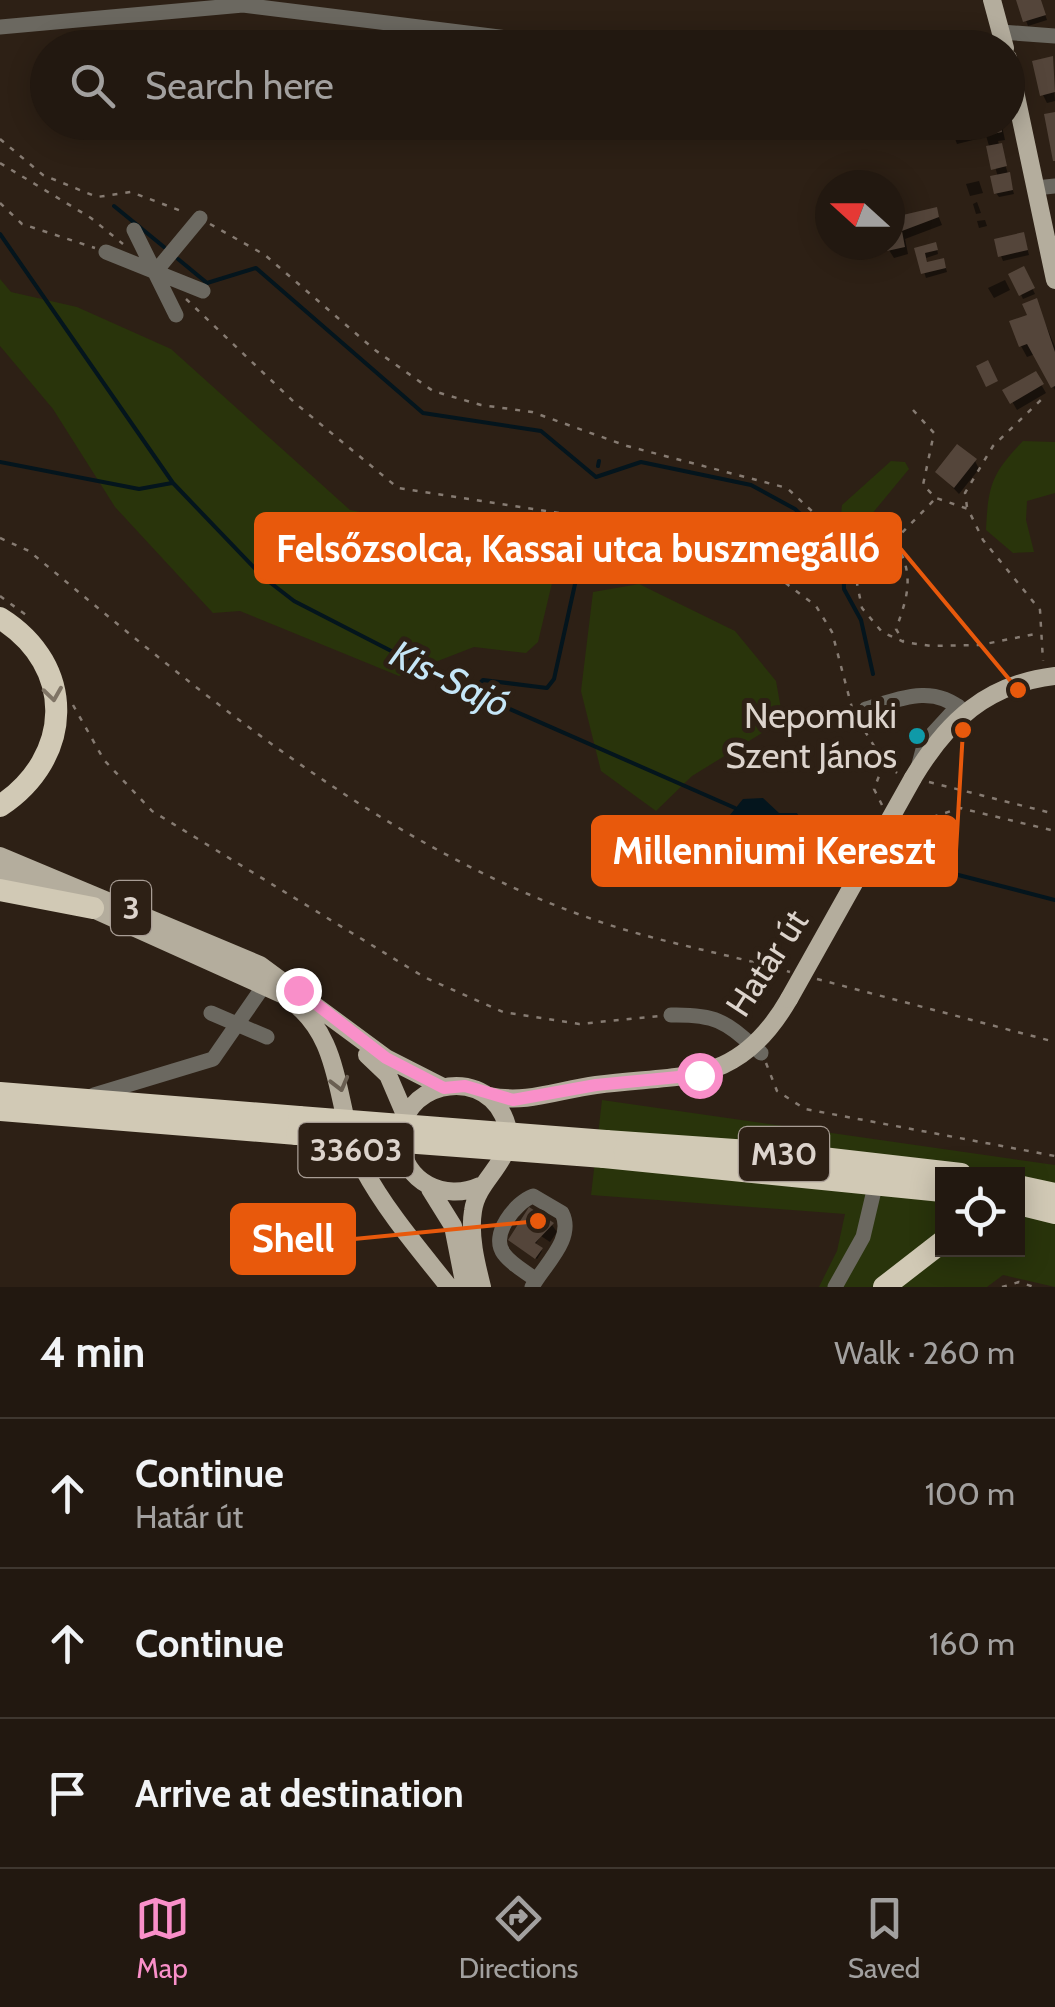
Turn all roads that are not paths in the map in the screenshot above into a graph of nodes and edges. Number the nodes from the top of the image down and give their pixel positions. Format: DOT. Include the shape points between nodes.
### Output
graph roads {
  1 [pos="992,0"];
  2 [pos="107,8"];
  3 [pos="0,27"];
  4 [pos="443,30"];
  5 [pos="1000,30"];
  6 [pos="1055,36"];
  7 [pos="1025,38"];
  8 [pos="1025,116"];
  9 [pos="1046,187"];
  10 [pos="200,218"];
  11 [pos="134,230"];
  12 [pos="106,252"];
  13 [pos="156,270"];
  14 [pos="1055,280"];
  15 [pos="203,291"];
  16 [pos="176,315"];
  17 [pos="0,618"];
  18 [pos="1049,677"];
  19 [pos="992,694"];
  20 [pos="961,708"];
  21 [pos="866,709"];
  22 [pos="936,743"];
  23 [pos="918,776"];
  24 [pos="0,806"];
  25 [pos="0,856"];
  26 [pos="0,873"];
  27 [pos="0,890"];
  28 [pos="93,908"];
  29 [pos="264,984"];
  30 [pos="292,1001"];
  31 [pos="211,1013"];
  32 [pos="671,1015"];
  33 [pos="239,1024"];
  34 [pos="267,1037"];
  35 [pos="756,1049"];
  36 [pos="444,1088"];
  37 [pos="0,1093"];
  38 [pos="489,1096"];
  39 [pos="538,1098"];
  40 [pos="78,1099"];
  41 [pos="0,1110"];
  42 [pos="406,1116"];
  43 [pos="298,1125"];
  44 [pos="507,1146"];
  45 [pos="605,1149"];
  46 [pos="935,1171"];
  47 [pos="876,1182"];
  48 [pos="427,1184"];
  49 [pos="480,1186"];
  50 [pos="1025,1188"];
  51 [pos="935,1189"];
  52 [pos="1055,1194"];
  53 [pos="1025,1206"];
  54 [pos="1055,1213"];
  55 [pos="1025,1221"];
  56 [pos="1055,1223"];
  57 [pos="935,1247"];
  58 [pos="534,1283"];
  59 [pos="449,1287"];
  60 [pos="465,1287"];
  61 [pos="482,1287"];
  62 [pos="835,1287"];
  63 [pos="884,1287"];
  1 -- 5 [label="main road"];
  2 -- 3 [label="street"];
  2 -- 4 [label="street" via="242,5"];
  6 -- 7 [label="street"];
  8 -- 9 [label="main road"];
  9 -- 14 [label="main road"];
  10 -- 13 [label="street"];
  11 -- 13 [label="street"];
  12 -- 13 [label="street"];
  13 -- 15 [label="street"];
  13 -- 16 [label="street"];
  17 -- 24 [label="highway, one-way" via="25,635 44,661 56,706 44,762 28,786"];
  18 -- 19 [label="main road, Határ út"];
  19 -- 20 [label="main road, Határ út"];
  19 -- 22 [label="street" via="952,736"];
  20 -- 21 [label="street" via="928,694"];
  20 -- 22 [label="main road, Határ út"];
  20 -- 23 [label="street" via="925,742"];
  22 -- 23 [label="main road, Határ út"];
  23 -- 35 [label="main road, Határ út, bridge"];
  25 -- 36 [label="main road, 3" via="260,965 386,1058"];
  26 -- 28 [label="main road, 3"];
  27 -- 28 [label="highway"];
  28 -- 29 [label="main road, 3"];
  29 -- 30 [label="main road, 3"];
  29 -- 33 [label="street"];
  29 -- 42 [label="main road, 3" via="304,1005 379,1066 401,1096"];
  30 -- 59 [label="main road, 33603, one-way" via="330,1051 361,1165"];
  31 -- 33 [label="street"];
  32 -- 35 [label="street" via="720,1020"];
  33 -- 34 [label="street"];
  33 -- 40 [label="street" via="203,1064"];
  35 -- 39 [label="main road, Határ út" via="699,1075"];
  36 -- 38 [label="main road, 3" via="465,1086"];
  36 -- 42 [label="main road" via="420,1098"];
  37 -- 40 [label="highway, M30"];
  38 -- 39 [label="main road, Határ út"];
  38 -- 44 [label="main road" via="505,1121"];
  39 -- 44 [label="main road" via="522,1112"];
  40 -- 43 [label="highway, M30"];
  41 -- 43 [label="highway, M30"];
  42 -- 48 [label="main road, 3" via="403,1155"];
  43 -- 45 [label="highway, M30, bridge"];
  44 -- 49 [label="main road" via="499,1169"];
  45 -- 46 [label="highway, M30" via="796,1155"];
  45 -- 47 [label="highway, M30"];
  47 -- 51 [label="highway, M30"];
  47 -- 62 [label="street" via="863,1237"];
  48 -- 49 [label="main road" via="454,1193"];
  48 -- 60 [label="main road, 3" via="453,1226"];
  49 -- 61 [label="main road" via="473,1210"];
  50 -- 52 [label="highway"];
  53 -- 54 [label="highway"];
  55 -- 56 [label="highway"];
  57 -- 63 [label="highway"];
  58 -- 58 [label="street" via="567,1226 562,1213 533,1196 516,1206 500,1245"];
}
